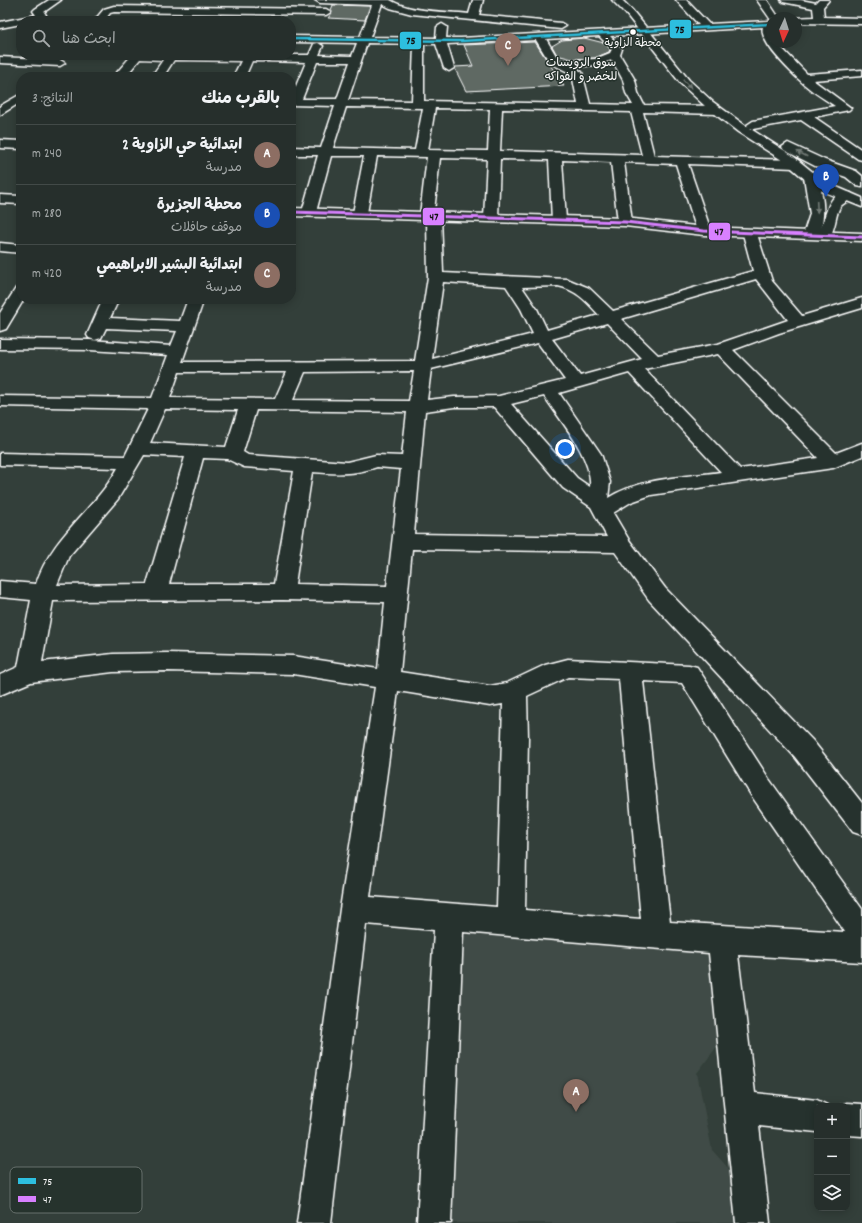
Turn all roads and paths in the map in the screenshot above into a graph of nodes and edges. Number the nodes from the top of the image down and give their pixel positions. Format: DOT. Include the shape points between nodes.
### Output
graph roads {
  1 [pos="56,0"];
  2 [pos="146,0"];
  3 [pos="199,0"];
  4 [pos="275,0"];
  5 [pos="320,0"];
  6 [pos="329,0"];
  7 [pos="478,0"];
  8 [pos="617,0"];
  9 [pos="628,0"];
  10 [pos="681,0"];
  11 [pos="762,0"];
  12 [pos="786,0"];
  13 [pos="380,1"];
  14 [pos="821,3"];
  15 [pos="135,9"];
  16 [pos="186,9"];
  17 [pos="233,10"];
  18 [pos="271,11"];
  19 [pos="326,12"];
  20 [pos="767,12"];
  21 [pos="444,14"];
  22 [pos="40,16"];
  23 [pos="104,16"];
  24 [pos="231,16"];
  25 [pos="268,16"];
  26 [pos="470,17"];
  27 [pos="802,20"];
  28 [pos="819,20"];
  29 [pos="862,21"];
  30 [pos="16,22"];
  31 [pos="766,22"];
  32 [pos="322,24"];
  33 [pos="0,25"];
  34 [pos="706,26"];
  35 [pos="0,30"];
  36 [pos="649,30"];
  37 [pos="16,31"];
  38 [pos="624,32"];
  39 [pos="602,34"];
  40 [pos="540,38"];
  41 [pos="296,39"];
  42 [pos="320,39"];
  43 [pos="362,40"];
  44 [pos="419,40"];
  45 [pos="461,41"];
  46 [pos="441,42"];
  47 [pos="777,48"];
  48 [pos="615,55"];
  49 [pos="296,58"];
  50 [pos="313,59"];
  51 [pos="356,59"];
  52 [pos="0,60"];
  53 [pos="63,60"];
  54 [pos="133,60"];
  55 [pos="168,60"];
  56 [pos="247,60"];
  57 [pos="60,63"];
  58 [pos="563,64"];
  59 [pos="449,68"];
  60 [pos="687,68"];
  61 [pos="674,69"];
  62 [pos="50,72"];
  63 [pos="123,72"];
  64 [pos="160,72"];
  65 [pos="241,72"];
  66 [pos="862,73"];
  67 [pos="803,78"];
  68 [pos="296,96"];
  69 [pos="16,100"];
  70 [pos="296,102"];
  71 [pos="343,104"];
  72 [pos="424,104"];
  73 [pos="496,106"];
  74 [pos="584,108"];
  75 [pos="719,108"];
  76 [pos="636,109"];
  77 [pos="0,111"];
  78 [pos="804,116"];
  79 [pos="753,125"];
  80 [pos="0,144"];
  81 [pos="16,145"];
  82 [pos="296,151"];
  83 [pos="326,151"];
  84 [pos="371,152"];
  85 [pos="428,153"];
  86 [pos="494,155"];
  87 [pos="555,156"];
  88 [pos="862,156"];
  89 [pos="617,158"];
  90 [pos="649,159"];
  91 [pos="681,161"];
  92 [pos="795,164"];
  93 [pos="841,170"];
  94 [pos="862,170"];
  95 [pos="811,177"];
  96 [pos="862,183"];
  97 [pos="862,188"];
  98 [pos="846,196"];
  99 [pos="16,200"];
  100 [pos="1,201"];
  101 [pos="862,203"];
  102 [pos="296,212"];
  103 [pos="309,212"];
  104 [pos="360,213"];
  105 [pos="430,215"];
  106 [pos="491,218"];
  107 [pos="559,220"];
  108 [pos="625,222"];
  109 [pos="704,231"];
  110 [pos="750,234"];
  111 [pos="810,235"];
  112 [pos="824,235"];
  113 [pos="862,237"];
  114 [pos="0,247"];
  115 [pos="16,248"];
  116 [pos="761,273"];
  117 [pos="436,277"];
  118 [pos="511,282"];
  119 [pos="16,299"];
  120 [pos="862,303"];
  121 [pos="109,304"];
  122 [pos="194,304"];
  123 [pos="608,317"];
  124 [pos="102,322"];
  125 [pos="798,322"];
  126 [pos="0,326"];
  127 [pos="186,326"];
  128 [pos="542,337"];
  129 [pos="0,344"];
  130 [pos="90,345"];
  131 [pos="722,348"];
  132 [pos="174,359"];
  133 [pos="654,360"];
  134 [pos="423,366"];
  135 [pos="298,367"];
  136 [pos="633,367"];
  137 [pos="575,382"];
  138 [pos="549,390"];
  139 [pos="0,401"];
  140 [pos="499,401"];
  141 [pos="158,404"];
  142 [pos="249,404"];
  143 [pos="281,406"];
  144 [pos="417,407"];
  145 [pos="862,449"];
  146 [pos="196,451"];
  147 [pos="233,453"];
  148 [pos="134,456"];
  149 [pos="0,458"];
  150 [pos="833,462"];
  151 [pos="411,463"];
  152 [pos="304,465"];
  153 [pos="736,477"];
  154 [pos="600,506"];
  155 [pos="404,541"];
  156 [pos="622,545"];
  157 [pos="0,589"];
  158 [pos="156,592"];
  159 [pos="282,592"];
  160 [pos="44,593"];
  161 [pos="398,594"];
  162 [pos="707,648"];
  163 [pos="630,671"];
  164 [pos="28,673"];
  165 [pos="689,674"];
  166 [pos="388,679"];
  167 [pos="0,685"];
  168 [pos="515,692"];
  169 [pos="862,823"];
  170 [pos="354,909"];
  171 [pos="449,917"];
  172 [pos="511,922"];
  173 [pos="862,932"];
  174 [pos="656,935"];
  175 [pos="722,939"];
  176 [pos="862,948"];
  177 [pos="742,1108"];
  178 [pos="814,1116"];
  179 [pos="850,1119"];
  180 [pos="862,1120"];
  181 [pos="314,1223"];
  182 [pos="434,1223"];
  183 [pos="753,1223"];
  1 -- 22 [label="street" via="38,11"];
  2 -- 15 [label="street"];
  3 -- 16 [label="street"];
  4 -- 18 [label="street"];
  5 -- 6 [label="street"];
  6 -- 13 [label="street"];
  6 -- 19 [label="street"];
  7 -- 26 [label="street"];
  8 -- 36 [label="street"];
  9 -- 36 [label="street"];
  10 -- 34 [label="street"];
  11 -- 20 [label="street"];
  12 -- 14 [label="street"];
  13 -- 21 [label="street" via="400,8"];
  13 -- 43 [label="street" via="364,25"];
  14 -- 28 [label="street"];
  15 -- 16 [label="street"];
  15 -- 23 [label="street" via="109,10"];
  16 -- 17 [label="street"];
  17 -- 18 [label="street"];
  17 -- 24 [label="street"];
  18 -- 19 [label="street"];
  18 -- 25 [label="street"];
  19 -- 32 [label="street"];
  21 -- 26 [label="street"];
  21 -- 46 [label="street"];
  26 -- 38 [label="street"];
  26 -- 45 [label="street"];
  27 -- 28 [label="street"];
  28 -- 29 [label="street"];
  30 -- 33 [label="street"];
  31 -- 34 [label="street"];
  34 -- 36 [label="street"];
  35 -- 37 [label="street"];
  36 -- 38 [label="street"];
  36 -- 60 [label="street"];
  36 -- 61 [label="street"];
  38 -- 39 [label="street"];
  39 -- 40 [label="street"];
  39 -- 48 [label="street" via="617,49"];
  40 -- 45 [label="street"];
  40 -- 58 [label="street" via="554,61"];
  41 -- 42 [label="street"];
  42 -- 43 [label="street"];
  42 -- 50 [label="street"];
  43 -- 44 [label="street"];
  43 -- 51 [label="street"];
  44 -- 46 [label="street"];
  44 -- 72 [label="street"];
  45 -- 46 [label="street"];
  46 -- 59 [label="street"];
  47 -- 67 [label="street"];
  48 -- 58 [label="street" via="596,62"];
  48 -- 76 [label="street" via="629,80 639,106"];
  49 -- 50 [label="street"];
  50 -- 51 [label="street"];
  50 -- 68 [label="street"];
  51 -- 71 [label="street"];
  52 -- 57 [label="street"];
  53 -- 57 [label="street"];
  54 -- 63 [label="street"];
  55 -- 64 [label="street"];
  56 -- 65 [label="street"];
  57 -- 62 [label="street"];
  58 -- 74 [label="street" via="577,72"];
  60 -- 61 [label="street"];
  60 -- 75 [label="street" via="711,94"];
  61 -- 75 [label="street, one-way" via="692,88"];
  66 -- 67 [label="street"];
  67 -- 78 [label="street" via="851,107"];
  69 -- 77 [label="street"];
  70 -- 71 [label="street"];
  71 -- 72 [label="street"];
  71 -- 83 [label="street"];
  72 -- 73 [label="street"];
  72 -- 85 [label="street"];
  73 -- 74 [label="street"];
  73 -- 86 [label="street"];
  74 -- 76 [label="street"];
  75 -- 76 [label="street"];
  75 -- 79 [label="street"];
  75 -- 92 [label="street"];
  76 -- 90 [label="street"];
  78 -- 79 [label="street"];
  78 -- 88 [label="street"];
  93 -- 79 [label="street, one-way" via="806,156"];
  80 -- 81 [label="street"];
  82 -- 83 [label="street"];
  83 -- 84 [label="street"];
  83 -- 103 [label="street"];
  84 -- 85 [label="street"];
  84 -- 104 [label="street"];
  85 -- 86 [label="street"];
  85 -- 105 [label="street"];
  86 -- 87 [label="street"];
  86 -- 106 [label="street"];
  87 -- 89 [label="street"];
  87 -- 107 [label="street"];
  89 -- 90 [label="street"];
  89 -- 108 [label="street"];
  90 -- 91 [label="street"];
  91 -- 92 [label="street"];
  91 -- 109 [label="street"];
  92 -- 95 [label="street"];
  93 -- 94 [label="street"];
  93 -- 95 [label="street" via="819,171"];
  93 -- 96 [label="street"];
  95 -- 98 [label="street" via="827,189"];
  95 -- 111 [label="street, one-way" via="817,218"];
  97 -- 98 [label="street"];
  98 -- 101 [label="street"];
  98 -- 112 [label="street" via="834,205"];
  99 -- 100 [label="street"];
  102 -- 103 [label="street"];
  103 -- 104 [label="street"];
  104 -- 105 [label="street"];
  105 -- 106 [label="street"];
  105 -- 117 [label="street"];
  106 -- 107 [label="street"];
  107 -- 108 [label="street"];
  108 -- 109 [label="street"];
  109 -- 110 [label="street"];
  110 -- 111 [label="street"];
  110 -- 116 [label="street"];
  111 -- 112 [label="street"];
  112 -- 113 [label="street"];
  114 -- 115 [label="street"];
  116 -- 123 [label="street"];
  116 -- 125 [label="street" via="765,282"];
  117 -- 118 [label="street"];
  117 -- 134 [label="street"];
  118 -- 123 [label="street" via="573,285 584,291"];
  118 -- 128 [label="street" via="529,309"];
  119 -- 126 [label="street"];
  120 -- 125 [label="street"];
  121 -- 124 [label="street"];
  122 -- 127 [label="street"];
  123 -- 128 [label="street"];
  123 -- 133 [label="street"];
  124 -- 127 [label="street"];
  124 -- 130 [label="street"];
  125 -- 131 [label="street"];
  127 -- 132 [label="street"];
  128 -- 134 [label="street"];
  128 -- 137 [label="street"];
  129 -- 130 [label="street"];
  130 -- 132 [label="street"];
  131 -- 133 [label="street"];
  131 -- 150 [label="street"];
  132 -- 135 [label="street"];
  132 -- 141 [label="street"];
  133 -- 136 [label="street"];
  134 -- 135 [label="street"];
  134 -- 144 [label="street"];
  135 -- 143 [label="street"];
  136 -- 137 [label="street"];
  136 -- 153 [label="street"];
  137 -- 138 [label="street"];
  138 -- 140 [label="street"];
  138 -- 154 [label="street" via="592,454 600,482"];
  139 -- 141 [label="street"];
  140 -- 144 [label="street" via="454,402"];
  140 -- 154 [label="street" via="570,483"];
  141 -- 142 [label="street"];
  141 -- 148 [label="street"];
  142 -- 143 [label="street"];
  142 -- 147 [label="street"];
  143 -- 144 [label="street"];
  144 -- 151 [label="street"];
  145 -- 150 [label="street"];
  146 -- 147 [label="street"];
  146 -- 148 [label="street"];
  146 -- 158 [label="street"];
  147 -- 152 [label="street" via="244,461"];
  148 -- 149 [label="street"];
  148 -- 160 [label="street" via="107,500 82,524 62,551 52,569"];
  150 -- 153 [label="street"];
  151 -- 152 [label="street" via="376,461 358,468"];
  151 -- 155 [label="street"];
  152 -- 159 [label="street"];
  153 -- 154 [label="street" via="637,492"];
  154 -- 156 [label="street"];
  155 -- 156 [label="street"];
  155 -- 161 [label="street"];
  156 -- 162 [label="street" via="657,594"];
  157 -- 160 [label="street"];
  158 -- 159 [label="street"];
  158 -- 160 [label="street"];
  159 -- 161 [label="street"];
  160 -- 164 [label="street"];
  161 -- 166 [label="street"];
  162 -- 165 [label="street"];
  162 -- 169 [label="street" via="804,750"];
  163 -- 165 [label="street"];
  163 -- 168 [label="street" via="564,668"];
  163 -- 174 [label="street"];
  164 -- 166 [label="street" via="113,663 167,662 293,665"];
  164 -- 167 [label="street"];
  165 -- 173 [label="street" via="760,787"];
  166 -- 168 [label="street" via="490,696"];
  166 -- 170 [label="street"];
  168 -- 172 [label="street"];
  170 -- 171 [label="street"];
  170 -- 181 [label="street"];
  171 -- 172 [label="street"];
  171 -- 182 [label="street"];
  172 -- 174 [label="street"];
  174 -- 175 [label="street"];
  175 -- 176 [label="street"];
  175 -- 177 [label="street"];
  177 -- 178 [label="street"];
  177 -- 183 [label="street"];
  179 -- 180 [label="street"];
}
